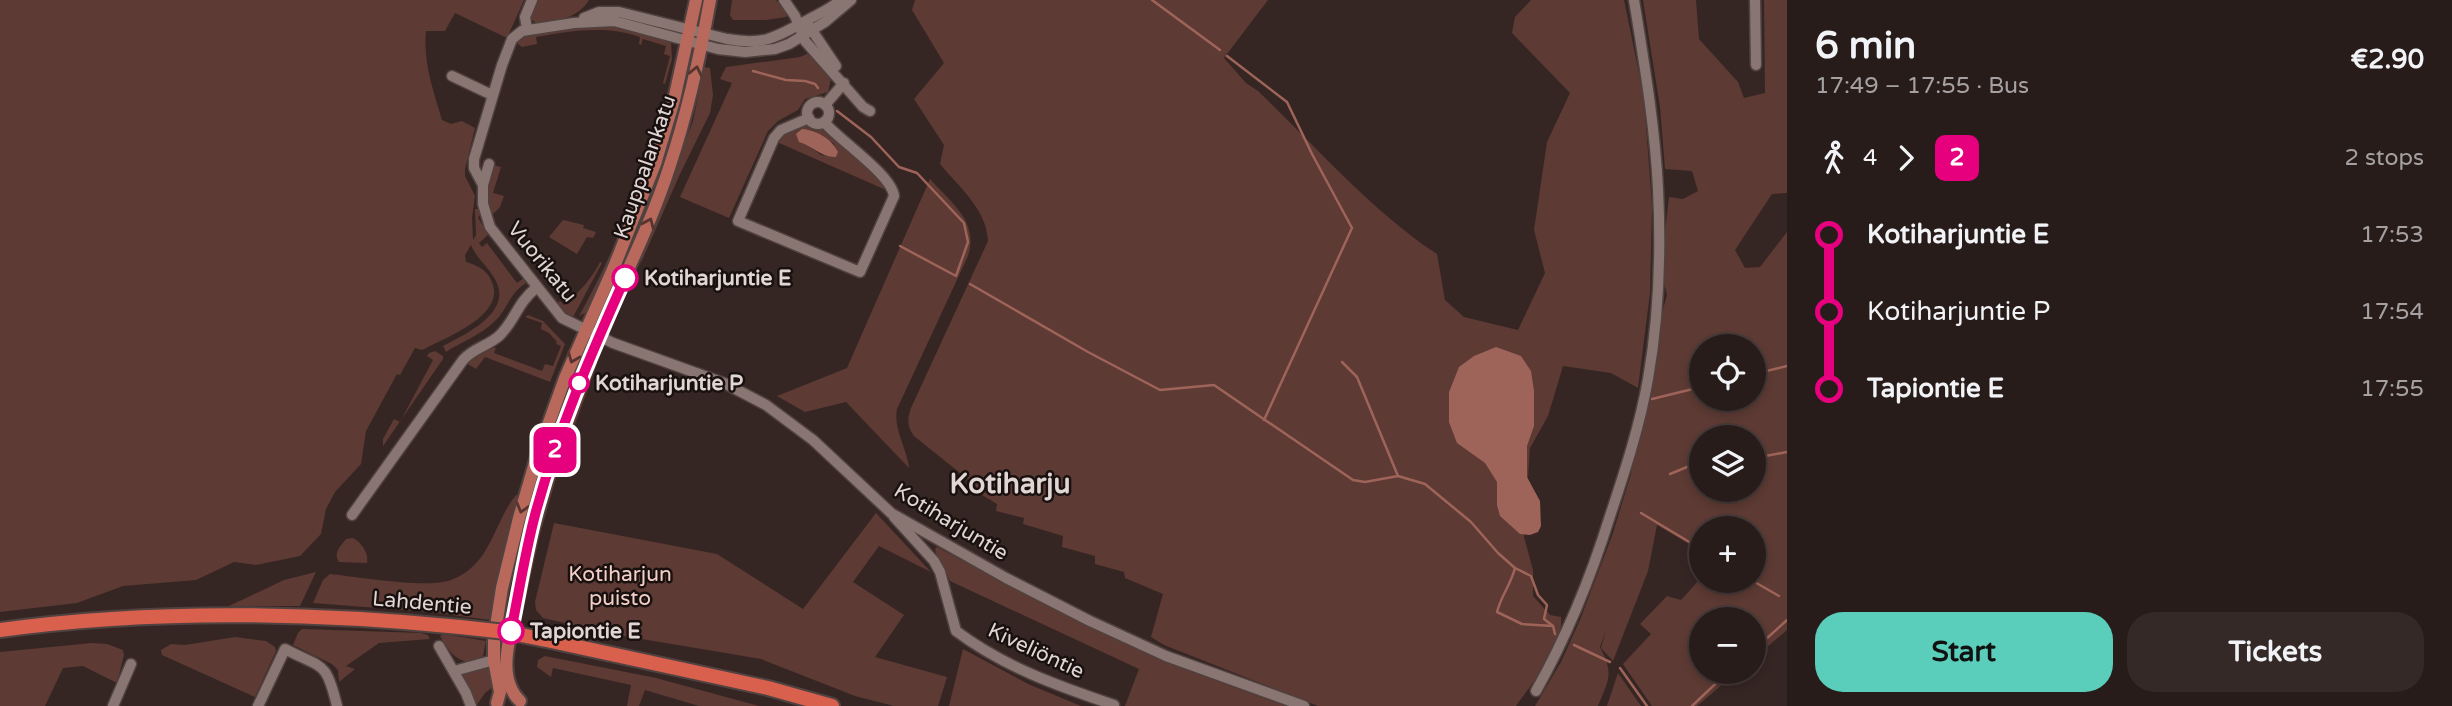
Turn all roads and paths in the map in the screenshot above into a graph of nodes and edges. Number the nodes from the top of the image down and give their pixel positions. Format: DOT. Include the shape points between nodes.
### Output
graph roads {
  1 [pos="532,0"];
  2 [pos="598,0"];
  3 [pos="696,0"];
  4 [pos="710,0"];
  5 [pos="785,0"];
  6 [pos="841,0"];
  7 [pos="850,0"];
  8 [pos="1633,0"];
  9 [pos="1755,0"];
  10 [pos="599,16"];
  11 [pos="800,21"];
  12 [pos="813,30"];
  13 [pos="522,32"];
  14 [pos="689,36"];
  15 [pos="803,36"];
  16 [pos="703,39"];
  17 [pos="1756,65"];
  18 [pos="452,76"];
  19 [pos="844,83"];
  20 [pos="492,94"];
  21 [pos="825,105"];
  22 [pos="870,111"];
  23 [pos="809,118"];
  24 [pos="824,122"];
  25 [pos="489,164"];
  26 [pos="483,186"];
  27 [pos="537,288"];
  28 [pos="585,330"];
  29 [pos="598,336"];
  30 [pos="891,513"];
  31 [pos="352,515"];
  32 [pos="0,630"];
  33 [pos="439,646"];
  34 [pos="494,660"];
  35 [pos="131,664"];
  36 [pos="454,671"];
  37 [pos="1536,691"];
  38 [pos="523,704"];
  39 [pos="496,705"];
  40 [pos="1114,705"];
  41 [pos="113,706"];
  42 [pos="258,706"];
  43 [pos="337,706"];
  44 [pos="471,706"];
  45 [pos="832,706"];
  46 [pos="1304,706"];
  1 -- 13 [label="street, Vuorikatu"];
  2 -- 10 [label="street"];
  3 -- 14 [label="main road, Kauppalankatu"];
  4 -- 16 [label="main road, Kauppalankatu"];
  5 -- 11 [label="street"];
  6 -- 11 [label="street"];
  7 -- 12 [label="street"];
  8 -- 37 [label="street" via="1658,186 1654,336 1630,455 1596,561"];
  9 -- 17 [label="street"];
  10 -- 13 [label="street"];
  10 -- 14 [label="street"];
  11 -- 12 [label="street"];
  11 -- 15 [label="street"];
  11 -- 16 [label="street" via="764,41"];
  12 -- 15 [label="street"];
  12 -- 19 [label="street"];
  13 -- 20 [label="street, Vuorikatu" via="504,58"];
  14 -- 16 [label="street"];
  14 -- 28 [label="main road, Kauppalankatu" via="655,164"];
  15 -- 16 [label="street" via="782,47 744,52 726,51"];
  15 -- 19 [label="street"];
  29 -- 16 [label="main road, Kauppalankatu, one-way" via="671,164"];
  18 -- 20 [label="street"];
  19 -- 21 [label="street"];
  19 -- 22 [label="street"];
  20 -- 26 [label="street, Vuorikatu" via="474,163"];
  21 -- 23 [label="street" via="812,104"];
  21 -- 24 [label="street" via="828,114"];
  23 -- 24 [label="street"];
  23 -- 24 [label="street" via="774,138 738,220 860,272 894,191 886,178"];
  25 -- 26 [label="street"];
  26 -- 27 [label="street, Vuorikatu" via="490,226"];
  27 -- 28 [label="street, Vuorikatu" via="558,316"];
  27 -- 31 [label="street" via="498,336 463,360"];
  28 -- 29 [label="street, Vuorikatu"];
  28 -- 34 [label="main road, Kauppalankatu, one-way" via="522,508 502,588"];
  29 -- 30 [label="street, Kotiharjuntie" via="724,383 766,405 813,440"];
  29 -- 38 [label="main road, Kauppalankatu" via="559,437 524,558 507,666 510,685"];
  30 -- 40 [label="street, Kiveliöntie" via="934,561 956,631 1041,680"];
  30 -- 46 [label="street, Kotiharjuntie" via="1090,621 1166,656"];
  32 -- 45 [label="highway, Lahdentie, bridge" via="65,621 265,614 369,618 506,632"];
  33 -- 36 [label="street"];
  34 -- 36 [label="street"];
  34 -- 39 [label="main road, Kauppalankatu" via="500,692"];
  35 -- 41 [label="street"];
  36 -- 44 [label="street"];
  38 -- 39 [label="main road" via="509,699"];
  42 -- 43 [label="street" via="285,649 327,672"];
}
